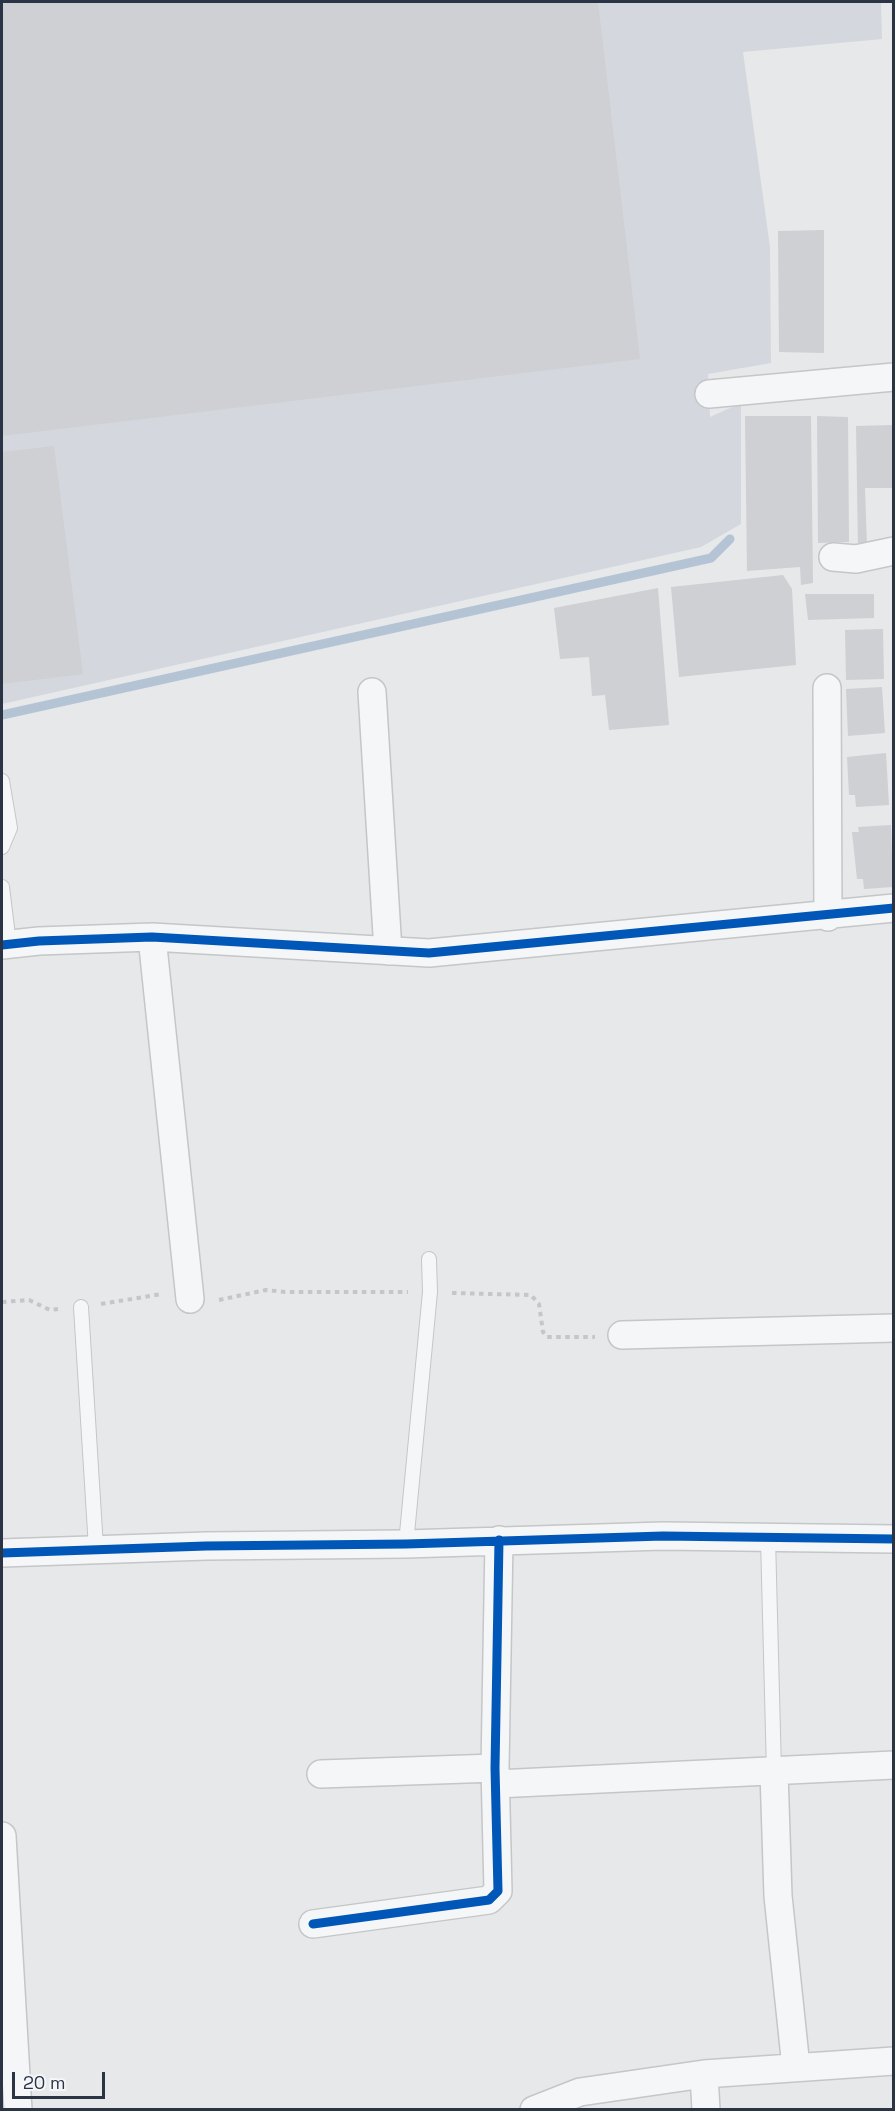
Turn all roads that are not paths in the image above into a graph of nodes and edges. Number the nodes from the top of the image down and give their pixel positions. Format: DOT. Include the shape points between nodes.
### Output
graph roads {
  1 [pos="894,377"];
  2 [pos="709,394"];
  3 [pos="894,551"];
  4 [pos="833,557"];
  5 [pos="827,688"];
  6 [pos="372,692"];
  7 [pos="2,781"];
  8 [pos="2,847"];
  9 [pos="2,887"];
  10 [pos="894,909"];
  11 [pos="828,917"];
  12 [pos="152,937"];
  13 [pos="5,945"];
  14 [pos="388,951"];
  15 [pos="429,1259"];
  16 [pos="190,1299"];
  17 [pos="81,1307"];
  18 [pos="894,1328"];
  19 [pos="622,1335"];
  20 [pos="768,1538"];
  21 [pos="894,1539"];
  22 [pos="499,1540"];
  23 [pos="406,1544"];
  24 [pos="96,1548"];
  25 [pos="2,1553"];
  26 [pos="894,1765"];
  27 [pos="774,1772"];
  28 [pos="321,1774"];
  29 [pos="495,1776"];
  30 [pos="2,1836"];
  31 [pos="313,1924"];
  32 [pos="894,2061"];
  33 [pos="796,2067"];
  34 [pos="704,2074"];
  35 [pos="18,2109"];
  36 [pos="534,2109"];
  37 [pos="706,2109"];
  1 -- 2 [label="street"];
  3 -- 4 [label="street" via="856,559"];
  5 -- 11 [label="street"];
  6 -- 14 [label="street"];
  7 -- 8 [label="lane" via="10,828"];
  9 -- 13 [label="lane"];
  10 -- 11 [label="street"];
  11 -- 14 [label="street" via="429,953"];
  12 -- 13 [label="street"];
  12 -- 14 [label="street"];
  12 -- 16 [label="street"];
  15 -- 23 [label="lane" via="430,1292"];
  17 -- 24 [label="lane"];
  18 -- 19 [label="street"];
  20 -- 21 [label="street"];
  20 -- 22 [label="street"];
  20 -- 27 [label="lane"];
  22 -- 23 [label="street"];
  22 -- 29 [label="street"];
  23 -- 24 [label="street"];
  24 -- 25 [label="street"];
  26 -- 27 [label="street"];
  27 -- 29 [label="street"];
  27 -- 33 [label="street" via="778,1896"];
  28 -- 29 [label="street"];
  29 -- 31 [label="street" via="498,1892 489,1900"];
  30 -- 35 [label="street"];
  32 -- 33 [label="street"];
  33 -- 34 [label="street"];
  34 -- 36 [label="street" via="580,2092"];
  34 -- 37 [label="street"];
}
